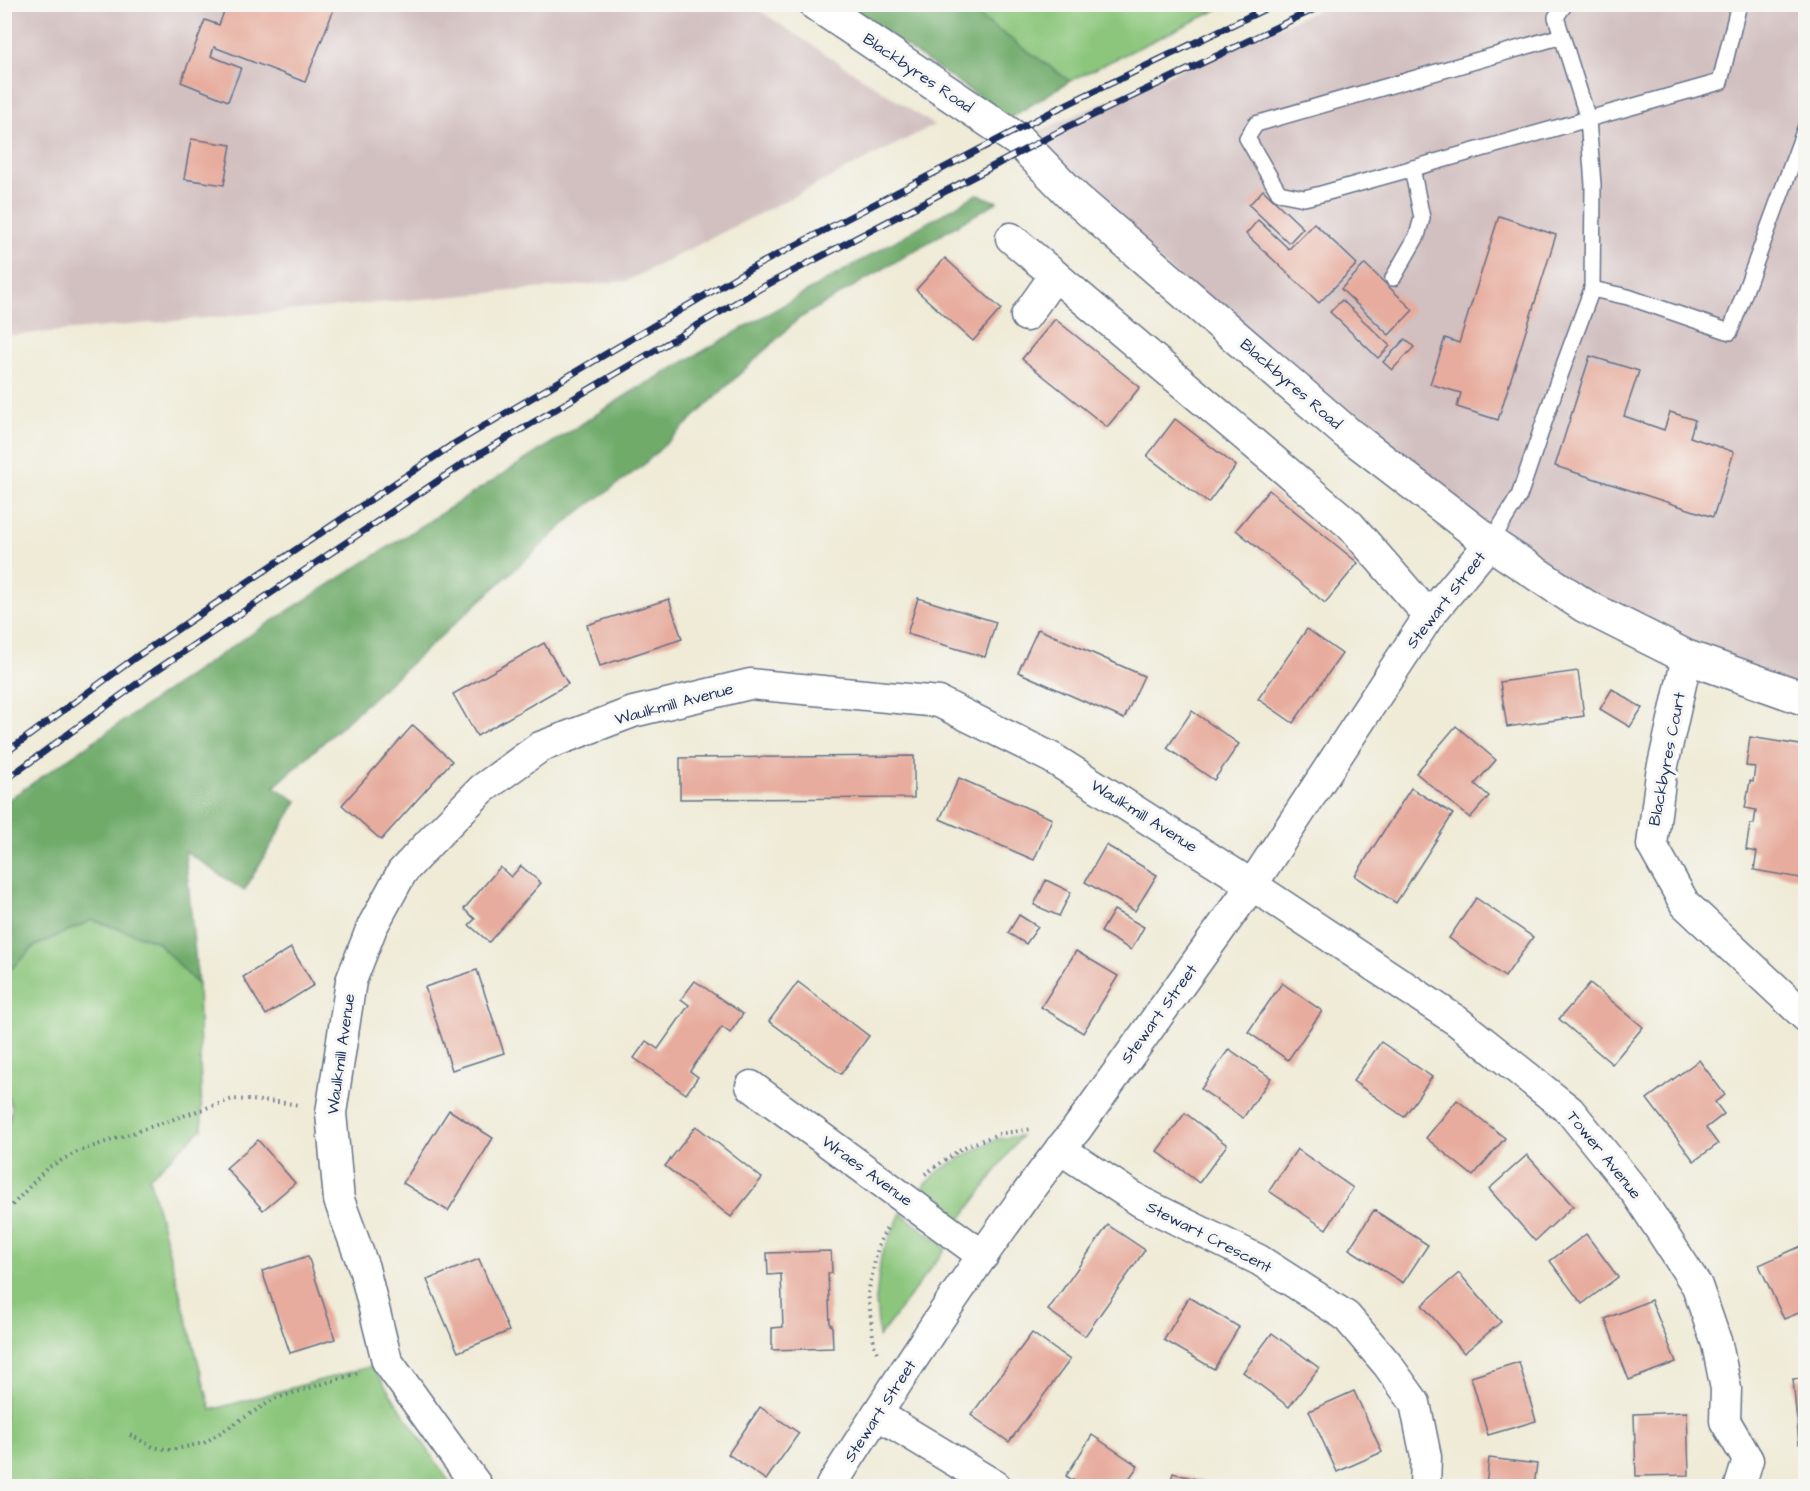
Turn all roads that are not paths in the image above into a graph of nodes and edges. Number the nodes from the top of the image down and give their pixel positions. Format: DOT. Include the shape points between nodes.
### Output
graph roads {
  1 [pos="816,4"];
  2 [pos="1565,4"];
  3 [pos="1739,4"];
  4 [pos="1562,36"];
  5 [pos="1588,119"];
  6 [pos="1806,126"];
  7 [pos="1412,168"];
  8 [pos="1011,238"];
  9 [pos="1054,274"];
  10 [pos="1393,278"];
  11 [pos="1592,289"];
  12 [pos="1026,316"];
  13 [pos="1490,543"];
  14 [pos="1429,616"];
  15 [pos="1687,657"];
  16 [pos="1806,699"];
  17 [pos="1252,885"];
  18 [pos="1806,1017"];
  19 [pos="751,1086"];
  20 [pos="1060,1149"];
  21 [pos="983,1256"];
  22 [pos="877,1414"];
  23 [pos="477,1486"];
  24 [pos="831,1486"];
  25 [pos="996,1486"];
  26 [pos="1425,1486"];
  27 [pos="1740,1486"];
  1 -- 13 [label="street, Blackbyres Road" via="1018,140 1075,198 1347,433"];
  2 -- 4 [label="lane" via="1556,17"];
  3 -- 5 [label="lane" via="1720,82"];
  4 -- 5 [label="lane"];
  4 -- 7 [label="lane" via="1256,124 1247,138 1279,193 1304,198"];
  5 -- 7 [label="lane"];
  5 -- 11 [label="lane" via="1593,185"];
  6 -- 11 [label="lane" via="1730,332 1628,297"];
  7 -- 10 [label="lane" via="1422,218 1417,236"];
  8 -- 9 [label="street"];
  9 -- 12 [label="street"];
  9 -- 14 [label="street" via="1350,525"];
  11 -- 13 [label="lane" via="1519,496"];
  13 -- 14 [label="street, Stewart Street"];
  13 -- 15 [label="street, Blackbyres Road" via="1585,606"];
  14 -- 17 [label="street, Stewart Street"];
  15 -- 16 [label="street, Blackbyres Road"];
  15 -- 18 [label="street, Blackbyres Court" via="1661,774 1652,845 1685,904"];
  17 -- 20 [label="street, Stewart Street"];
  17 -- 23 [label="street, Waulkmill Avenue" via="1052,758 939,702 750,684 633,712 540,747 482,789 402,872 372,927 351,981 332,1113 339,1200 364,1268 387,1361"];
  17 -- 27 [label="street, Tower Avenue" via="1457,1021 1570,1111 1637,1194 1697,1286 1717,1344 1726,1389 1725,1421 1748,1460"];
  19 -- 21 [label="street, Wraes Avenue"];
  20 -- 21 [label="street, Stewart Street"];
  20 -- 26 [label="street, Stewart Crescent" via="1141,1202 1259,1260 1346,1317 1415,1403 1426,1457"];
  21 -- 22 [label="street, Stewart Street"];
  22 -- 24 [label="street, Stewart Street"];
  22 -- 25 [label="street"];
}
